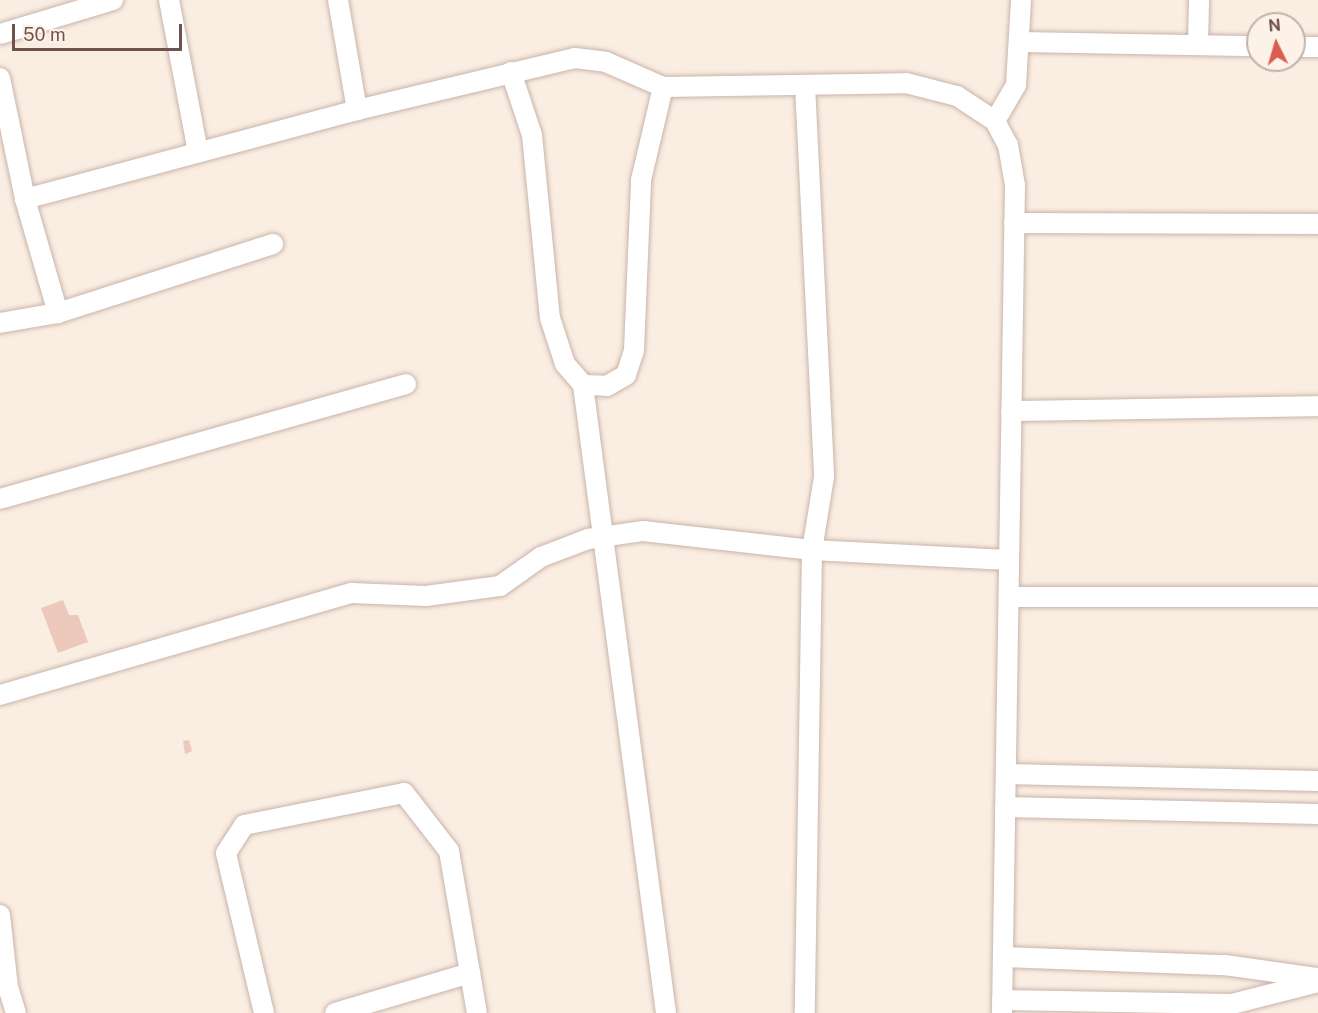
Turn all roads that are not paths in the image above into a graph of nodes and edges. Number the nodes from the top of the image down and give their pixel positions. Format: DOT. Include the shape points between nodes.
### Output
graph roads {
  1 [pos="112,0"];
  2 [pos="169,0"];
  3 [pos="338,0"];
  4 [pos="1021,0"];
  5 [pos="1199,0"];
  6 [pos="0,34"];
  7 [pos="1020,42"];
  8 [pos="1198,45"];
  9 [pos="1246,46"];
  10 [pos="511,72"];
  11 [pos="0,78"];
  12 [pos="805,85"];
  13 [pos="663,87"];
  14 [pos="357,110"];
  15 [pos="994,121"];
  16 [pos="198,152"];
  17 [pos="25,199"];
  18 [pos="1014,223"];
  19 [pos="1318,224"];
  20 [pos="273,244"];
  21 [pos="58,313"];
  22 [pos="0,323"];
  23 [pos="406,384"];
  24 [pos="583,385"];
  25 [pos="1318,406"];
  26 [pos="1011,411"];
  27 [pos="0,499"];
  28 [pos="603,537"];
  29 [pos="812,550"];
  30 [pos="1009,560"];
  31 [pos="1009,597"];
  32 [pos="1318,597"];
  33 [pos="0,695"];
  34 [pos="1006,774"];
  35 [pos="1318,782"];
  36 [pos="1005,807"];
  37 [pos="1318,814"];
  38 [pos="0,915"];
  39 [pos="1003,957"];
  40 [pos="471,973"];
  41 [pos="1318,980"];
  42 [pos="1002,1006"];
  43 [pos="16,1013"];
  44 [pos="264,1013"];
  45 [pos="335,1013"];
  46 [pos="477,1013"];
  47 [pos="666,1013"];
  48 [pos="805,1013"];
  1 -- 6 [label="street"];
  2 -- 16 [label="street"];
  3 -- 14 [label="street"];
  4 -- 7 [label="street"];
  5 -- 8 [label="street"];
  7 -- 8 [label="street"];
  7 -- 15 [label="street" via="1016,86"];
  8 -- 9 [label="street"];
  10 -- 13 [label="street" via="574,58 606,62"];
  10 -- 14 [label="street"];
  10 -- 24 [label="street" via="532,135 550,318 565,364"];
  11 -- 17 [label="street"];
  12 -- 13 [label="street"];
  12 -- 15 [label="street" via="906,83 957,96"];
  12 -- 29 [label="street" via="824,477"];
  13 -- 24 [label="street" via="641,180 634,350 626,375 607,386"];
  14 -- 16 [label="street"];
  15 -- 18 [label="street" via="1008,145 1015,185"];
  16 -- 17 [label="street"];
  17 -- 21 [label="street"];
  18 -- 19 [label="street"];
  18 -- 26 [label="street"];
  20 -- 21 [label="street"];
  21 -- 22 [label="street"];
  23 -- 27 [label="street"];
  24 -- 28 [label="street"];
  25 -- 26 [label="street"];
  26 -- 30 [label="street"];
  28 -- 29 [label="street" via="644,531"];
  28 -- 33 [label="street" via="541,556 500,586 426,596 351,593"];
  28 -- 47 [label="street"];
  29 -- 30 [label="street"];
  29 -- 48 [label="street"];
  30 -- 31 [label="street"];
  31 -- 32 [label="street"];
  31 -- 34 [label="street"];
  34 -- 35 [label="street"];
  34 -- 36 [label="street"];
  36 -- 37 [label="street"];
  36 -- 39 [label="street"];
  38 -- 43 [label="street" via="8,987"];
  39 -- 41 [label="street" via="1225,965"];
  39 -- 42 [label="street"];
  40 -- 44 [label="street" via="449,851 404,793 244,825 226,853"];
  40 -- 45 [label="street"];
  40 -- 46 [label="street"];
  41 -- 42 [label="street" via="1232,1004"];
}
